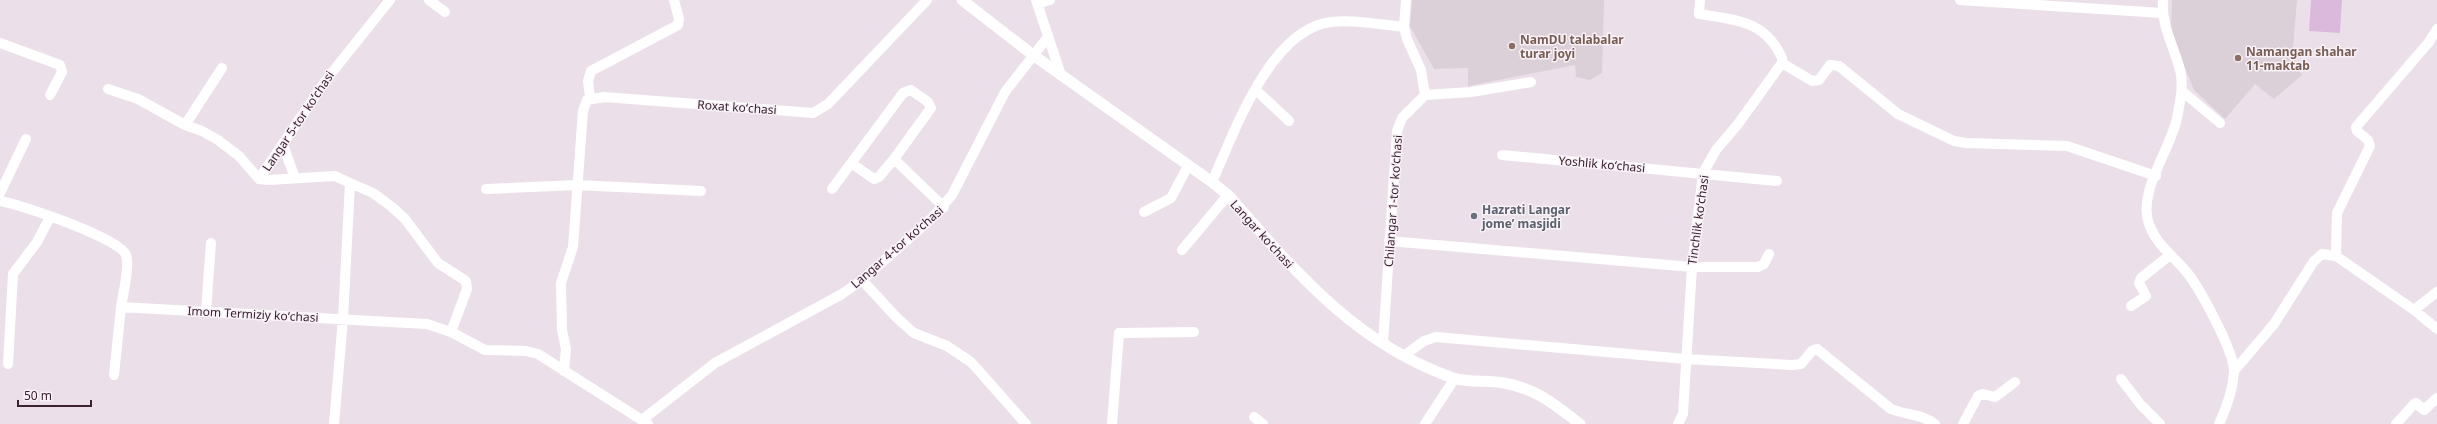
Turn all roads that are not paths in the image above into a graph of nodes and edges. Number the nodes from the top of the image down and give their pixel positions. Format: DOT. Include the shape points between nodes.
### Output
graph roads {
  1 [pos="390,0"];
  2 [pos="429,0"];
  3 [pos="674,0"];
  4 [pos="927,0"];
  5 [pos="962,0"];
  6 [pos="1050,0"];
  7 [pos="1406,0"];
  8 [pos="1700,0"];
  9 [pos="1960,0"];
  10 [pos="2163,0"];
  11 [pos="1036,2"];
  12 [pos="2030,2"];
  13 [pos="445,12"];
  14 [pos="2162,13"];
  15 [pos="1404,27"];
  16 [pos="2437,29"];
  17 [pos="1047,38"];
  18 [pos="0,43"];
  19 [pos="1033,55"];
  20 [pos="1782,63"];
  21 [pos="222,68"];
  22 [pos="1061,75"];
  23 [pos="1530,82"];
  24 [pos="108,90"];
  25 [pos="1256,90"];
  26 [pos="2182,91"];
  27 [pos="50,95"];
  28 [pos="1425,95"];
  29 [pos="590,97"];
  30 [pos="1289,121"];
  31 [pos="2220,123"];
  32 [pos="185,125"];
  33 [pos="26,140"];
  34 [pos="283,145"];
  35 [pos="1502,156"];
  36 [pos="894,159"];
  37 [pos="851,163"];
  38 [pos="1188,166"];
  39 [pos="1703,173"];
  40 [pos="2156,176"];
  41 [pos="295,178"];
  42 [pos="259,179"];
  43 [pos="1777,181"];
  44 [pos="1212,182"];
  45 [pos="350,183"];
  46 [pos="577,185"];
  47 [pos="486,189"];
  48 [pos="832,189"];
  49 [pos="701,191"];
  50 [pos="0,193"];
  51 [pos="1228,196"];
  52 [pos="0,202"];
  53 [pos="944,207"];
  54 [pos="1144,212"];
  55 [pos="50,217"];
  56 [pos="1390,241"];
  57 [pos="211,244"];
  58 [pos="1182,250"];
  59 [pos="1769,254"];
  60 [pos="2170,256"];
  61 [pos="2336,256"];
  62 [pos="1692,267"];
  63 [pos="862,280"];
  64 [pos="2437,292"];
  65 [pos="2132,306"];
  66 [pos="121,307"];
  67 [pos="2414,310"];
  68 [pos="206,311"];
  69 [pos="343,319"];
  70 [pos="2437,329"];
  71 [pos="451,332"];
  72 [pos="1194,332"];
  73 [pos="1383,344"];
  74 [pos="1405,355"];
  75 [pos="1686,359"];
  76 [pos="8,364"];
  77 [pos="564,371"];
  78 [pos="2234,371"];
  79 [pos="114,375"];
  80 [pos="1455,378"];
  81 [pos="2121,380"];
  82 [pos="2015,382"];
  83 [pos="2437,398"];
  84 [pos="1254,417"];
  85 [pos="645,422"];
  86 [pos="334,424"];
  87 [pos="1026,424"];
  88 [pos="1112,424"];
  89 [pos="1263,424"];
  90 [pos="1425,424"];
  91 [pos="1580,424"];
  92 [pos="1678,424"];
  93 [pos="1935,424"];
  94 [pos="1963,424"];
  95 [pos="2160,424"];
  96 [pos="2219,424"];
  97 [pos="2396,424"];
  1 -- 34 [label="street, Langar 5-tor koʻchasi" via="326,80"];
  2 -- 13 [label="street"];
  3 -- 29 [label="street" via="678,25 590,71"];
  4 -- 29 [label="street, Roxat koʻchasi" via="828,104 813,113"];
  5 -- 19 [label="street, Langar koʻchasi"];
  6 -- 11 [label="street"];
  7 -- 15 [label="street"];
  8 -- 20 [label="street" via="1699,14 1746,22 1762,32 1779,50"];
  9 -- 12 [label="street"];
  10 -- 14 [label="street"];
  11 -- 17 [label="street"];
  12 -- 14 [label="street"];
  14 -- 26 [label="street" via="2180,70"];
  15 -- 25 [label="street" via="1331,22 1312,27 1287,44"];
  15 -- 28 [label="street" via="1421,70"];
  16 -- 61 [label="street" via="2429,42 2356,127 2370,146 2337,213"];
  17 -- 19 [label="street, Langar 4-tor koʻchasi"];
  17 -- 22 [label="street"];
  18 -- 27 [label="street" via="60,65 62,72"];
  19 -- 22 [label="street, Langar koʻchasi"];
  19 -- 53 [label="street, Langar 4-tor koʻchasi" via="1006,92"];
  20 -- 39 [label="street, Tinchlik koʻchasi" via="1716,150"];
  20 -- 40 [label="street" via="1812,82 1819,80 1830,65 1839,66 1898,114 1954,141 1972,144 2067,146"];
  21 -- 32 [label="street"];
  22 -- 38 [label="street, Langar koʻchasi"];
  23 -- 28 [label="street" via="1471,92"];
  24 -- 32 [label="street, Langar 5-tor koʻchasi" via="138,99"];
  25 -- 30 [label="street"];
  25 -- 44 [label="street" via="1238,123"];
  26 -- 31 [label="street"];
  26 -- 40 [label="street" via="2177,120"];
  28 -- 56 [label="street, Chilangar 1-tor koʻchasi" via="1402,118 1397,131"];
  29 -- 46 [label="street" via="583,111"];
  32 -- 42 [label="street, Langar 5-tor koʻchasi" via="202,131 229,148"];
  33 -- 50 [label="street"];
  34 -- 41 [label="street"];
  34 -- 42 [label="street, Langar 5-tor koʻchasi"];
  35 -- 39 [label="street, Yoshlik koʻchasi"];
  36 -- 37 [label="street" via="879,178 874,179"];
  36 -- 37 [label="street" via="931,108 928,102 911,90 903,93"];
  36 -- 53 [label="street"];
  37 -- 48 [label="street"];
  38 -- 44 [label="street, Langar koʻchasi"];
  38 -- 54 [label="street" via="1171,198"];
  39 -- 43 [label="street, Yoshlik koʻchasi"];
  39 -- 62 [label="street, Tinchlik koʻchasi"];
  40 -- 60 [label="street" via="2146,208 2148,224"];
  41 -- 42 [label="street"];
  41 -- 45 [label="street" via="335,176"];
  44 -- 51 [label="street, Langar koʻchasi"];
  45 -- 69 [label="street"];
  45 -- 71 [label="street" via="373,193 392,207 438,263 466,281 467,289"];
  46 -- 47 [label="street"];
  46 -- 49 [label="street"];
  46 -- 77 [label="street" via="573,247 561,283 562,330 566,349"];
  51 -- 58 [label="street"];
  51 -- 73 [label="street, Langar koʻchasi" via="1320,297"];
  52 -- 55 [label="street" via="17,204"];
  53 -- 63 [label="street, Langar 4-tor koʻchasi"];
  55 -- 66 [label="street" via="113,242 124,250 127,261"];
  55 -- 76 [label="street" via="37,242 13,274"];
  56 -- 62 [label="street"];
  56 -- 73 [label="street, Chilangar 1-tor koʻchasi"];
  57 -- 68 [label="street"];
  59 -- 62 [label="street" via="1764,264 1758,267"];
  60 -- 65 [label="street" via="2141,278 2139,283 2146,296"];
  60 -- 78 [label="street" via="2200,290 2219,328"];
  61 -- 67 [label="street"];
  61 -- 78 [label="street" via="2322,254 2314,261 2274,324"];
  62 -- 75 [label="street, Tinchlik koʻchasi"];
  63 -- 85 [label="street, Langar 4-tor koʻchasi" via="836,298 715,363"];
  63 -- 87 [label="street" via="914,333 947,346 971,362"];
  64 -- 67 [label="street"];
  66 -- 68 [label="street, Imom Termiziy koʻchasi"];
  66 -- 79 [label="street"];
  67 -- 70 [label="street"];
  68 -- 69 [label="street, Imom Termiziy koʻchasi"];
  69 -- 71 [label="street, Imom Termiziy koʻchasi" via="409,321"];
  69 -- 86 [label="street"];
  71 -- 77 [label="street, Imom Termiziy koʻchasi" via="485,350 526,351 538,354"];
  72 -- 88 [label="street" via="1119,333"];
  73 -- 74 [label="street, Langar koʻchasi"];
  74 -- 75 [label="street" via="1424,341 1436,337"];
  74 -- 80 [label="street, Langar koʻchasi"];
  75 -- 92 [label="street, Tinchlik koʻchasi" via="1683,414"];
  75 -- 93 [label="street" via="1792,365 1801,364 1817,349 1890,409 1904,415 1923,416"];
  77 -- 85 [label="street, Imom Termiziy koʻchasi"];
  78 -- 96 [label="street"];
  80 -- 90 [label="street"];
  80 -- 91 [label="street, Langar koʻchasi" via="1504,383 1533,390"];
  81 -- 95 [label="street"];
  82 -- 94 [label="street" via="1995,397 1983,394 1978,396"];
  83 -- 97 [label="street" via="2424,410 2414,404"];
  84 -- 89 [label="street"];
}
